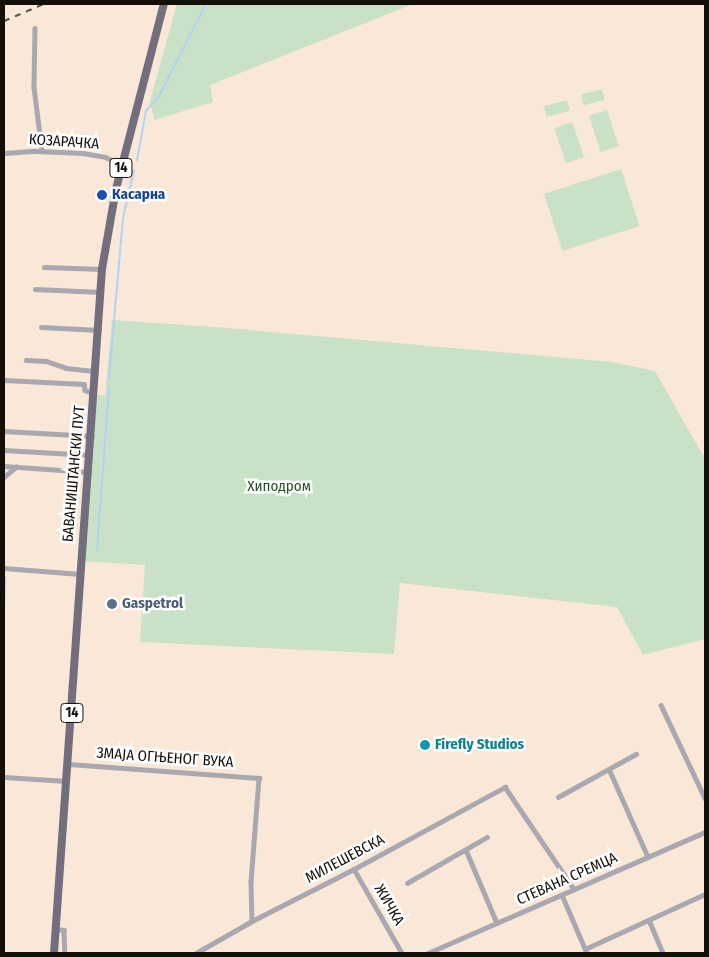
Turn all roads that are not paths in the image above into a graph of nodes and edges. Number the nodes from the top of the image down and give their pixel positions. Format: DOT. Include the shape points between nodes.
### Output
graph roads {
  1 [pos="164,4"];
  2 [pos="35,28"];
  3 [pos="42,151"];
  4 [pos="4,153"];
  5 [pos="122,164"];
  6 [pos="44,267"];
  7 [pos="102,269"];
  8 [pos="35,289"];
  9 [pos="101,292"];
  10 [pos="41,327"];
  11 [pos="99,330"];
  12 [pos="26,360"];
  13 [pos="96,371"];
  14 [pos="4,380"];
  15 [pos="94,394"];
  16 [pos="4,431"];
  17 [pos="92,436"];
  18 [pos="4,450"];
  19 [pos="90,455"];
  20 [pos="4,466"];
  21 [pos="16,467"];
  22 [pos="89,472"];
  23 [pos="4,478"];
  24 [pos="4,568"];
  25 [pos="80,574"];
  26 [pos="661,705"];
  27 [pos="636,754"];
  28 [pos="69,764"];
  29 [pos="609,769"];
  30 [pos="4,777"];
  31 [pos="68,781"];
  32 [pos="558,797"];
  33 [pos="705,798"];
  34 [pos="705,832"];
  35 [pos="487,837"];
  36 [pos="466,850"];
  37 [pos="648,857"];
  38 [pos="354,869"];
  39 [pos="407,883"];
  40 [pos="574,889"];
  41 [pos="705,894"];
  42 [pos="562,895"];
  43 [pos="649,920"];
  44 [pos="252,921"];
  45 [pos="497,923"];
  46 [pos="56,928"];
  47 [pos="206,948"];
  48 [pos="586,951"];
  49 [pos="54,953"];
  50 [pos="65,953"];
  51 [pos="196,953"];
  52 [pos="209,953"];
  53 [pos="402,953"];
  54 [pos="428,953"];
  55 [pos="663,953"];
  1 -- 5 [label="main road, БАВАНИШТАНСКИ ПУТ / 14"];
  2 -- 3 [label="street" via="34,87"];
  3 -- 4 [label="street, КОЗАРАЧКА"];
  3 -- 5 [label="street, КОЗАРАЧКА" via="83,153"];
  5 -- 7 [label="main road, БАВАНИШТАНСКИ ПУТ / 14"];
  6 -- 7 [label="street"];
  7 -- 9 [label="main road, БАВАНИШТАНСКИ ПУТ / 14"];
  8 -- 9 [label="street"];
  9 -- 11 [label="main road, БАВАНИШТАНСКИ ПУТ / 14"];
  10 -- 11 [label="street"];
  11 -- 13 [label="main road, БАВАНИШТАНСКИ ПУТ / 14"];
  12 -- 13 [label="street"];
  13 -- 15 [label="main road, БАВАНИШТАНСКИ ПУТ / 14"];
  14 -- 15 [label="street" via="84,384 85,390"];
  15 -- 17 [label="main road, БАВАНИШТАНСКИ ПУТ / 14"];
  16 -- 17 [label="street"];
  17 -- 19 [label="main road, БАВАНИШТАНСКИ ПУТ / 14"];
  18 -- 19 [label="street"];
  19 -- 22 [label="main road, БАВАНИШТАНСКИ ПУТ / 14"];
  20 -- 21 [label="street"];
  21 -- 22 [label="street"];
  21 -- 23 [label="street"];
  22 -- 25 [label="main road, БАВАНИШТАНСКИ ПУТ / 14"];
  24 -- 25 [label="street"];
  25 -- 28 [label="main road, БАВАНИШТАНСКИ ПУТ / 14"];
  26 -- 33 [label="street"];
  27 -- 29 [label="street"];
  28 -- 31 [label="main road, БАВАНИШТАНСКИ ПУТ / 14"];
  28 -- 44 [label="street, ЗМАЈА ОГЊЕНОГ ВУКА" via="259,778 251,881"];
  29 -- 32 [label="street"];
  29 -- 37 [label="street"];
  30 -- 31 [label="street"];
  31 -- 46 [label="main road, БАВАНИШТАНСКИ ПУТ / 14"];
  34 -- 37 [label="street, СТЕВАНА СРЕМЦА"];
  35 -- 36 [label="street"];
  36 -- 39 [label="street"];
  36 -- 45 [label="street"];
  37 -- 40 [label="street, СТЕВАНА СРЕМЦА"];
  38 -- 40 [label="street, МИЛЕШЕВСКА" via="506,787"];
  38 -- 44 [label="street, МИЛЕШЕВСКА"];
  38 -- 53 [label="street, ЖИЧКА"];
  40 -- 42 [label="street, СТЕВАНА СРЕМЦА"];
  41 -- 43 [label="street"];
  42 -- 45 [label="street, СТЕВАНА СРЕМЦА"];
  42 -- 48 [label="street"];
  43 -- 48 [label="street"];
  43 -- 55 [label="street"];
  44 -- 47 [label="street, МИЛЕШЕВСКА"];
  45 -- 54 [label="street, СТЕВАНА СРЕМЦА"];
  46 -- 49 [label="main road, БАВАНИШТАНСКИ ПУТ / 14"];
  46 -- 50 [label="street" via="64,930"];
  47 -- 51 [label="street, МИЛЕШЕВСКА"];
  47 -- 52 [label="street"];
}
